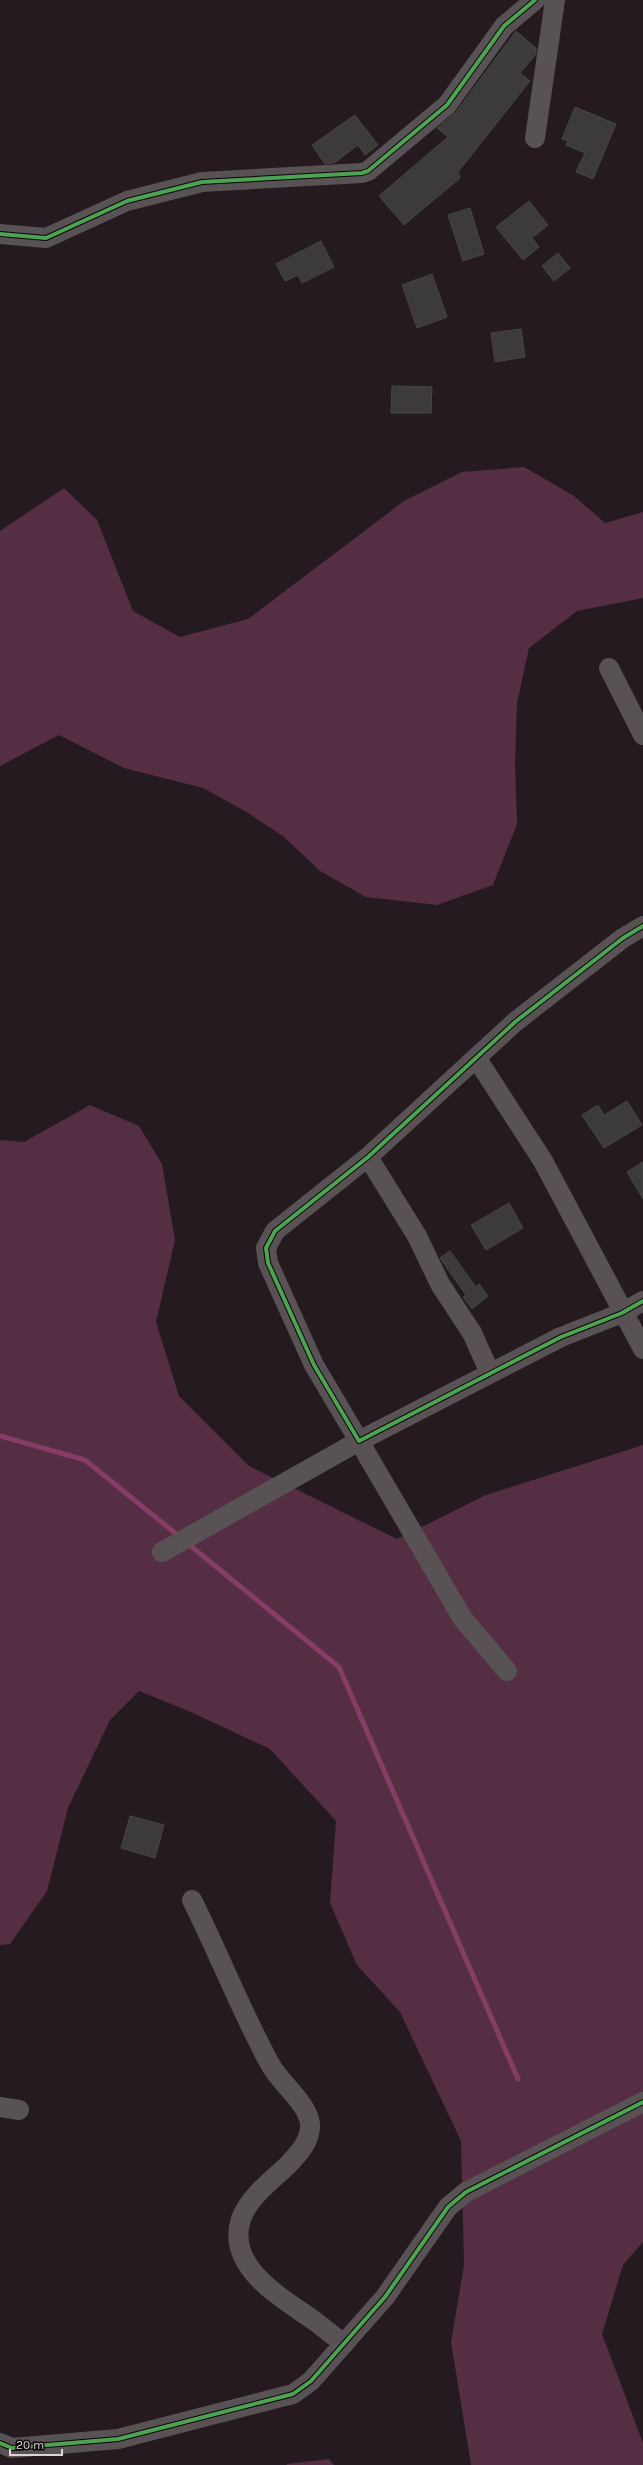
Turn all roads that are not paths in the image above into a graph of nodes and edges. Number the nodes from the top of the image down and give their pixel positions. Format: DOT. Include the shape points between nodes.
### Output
graph roads {
  1 [pos="534,0"];
  2 [pos="556,0"];
  3 [pos="535,138"];
  4 [pos="0,234"];
  5 [pos="608,668"];
  6 [pos="643,736"];
  7 [pos="643,926"];
  8 [pos="477,1059"];
  9 [pos="368,1157"];
  10 [pos="643,1301"];
  11 [pos="622,1313"];
  12 [pos="643,1349"];
  13 [pos="490,1373"];
  14 [pos="359,1441"];
  15 [pos="162,1552"];
  16 [pos="507,1671"];
  17 [pos="192,1900"];
  18 [pos="643,2102"];
  19 [pos="344,2344"];
  20 [pos="0,2443"];
  1 -- 4 [label="street" via="504,26 447,105 368,171 354,174 202,182 127,201 46,238"];
  2 -- 3 [label="street"];
  5 -- 6 [label="street"];
  7 -- 8 [label="street" via="623,938 515,1022"];
  8 -- 9 [label="street"];
  8 -- 11 [label="street" via="542,1161"];
  9 -- 13 [label="street" via="417,1236 440,1284 472,1333"];
  9 -- 14 [label="street" via="275,1231 266,1248 268,1263 314,1365"];
  10 -- 11 [label="street"];
  11 -- 12 [label="street"];
  11 -- 13 [label="street" via="561,1337"];
  13 -- 14 [label="street"];
  14 -- 15 [label="street"];
  14 -- 16 [label="street" via="463,1619"];
  17 -- 19 [label="street" via="270,2065 304,2108 310,2123 309,2137 300,2152 250,2203 240,2220 239,2240 243,2258 257,2276 284,2301"];
  18 -- 19 [label="street" via="466,2192 448,2207 385,2297"];
  19 -- 20 [label="street" via="311,2381 293,2394 276,2400 118,2439 12,2448"];
}
